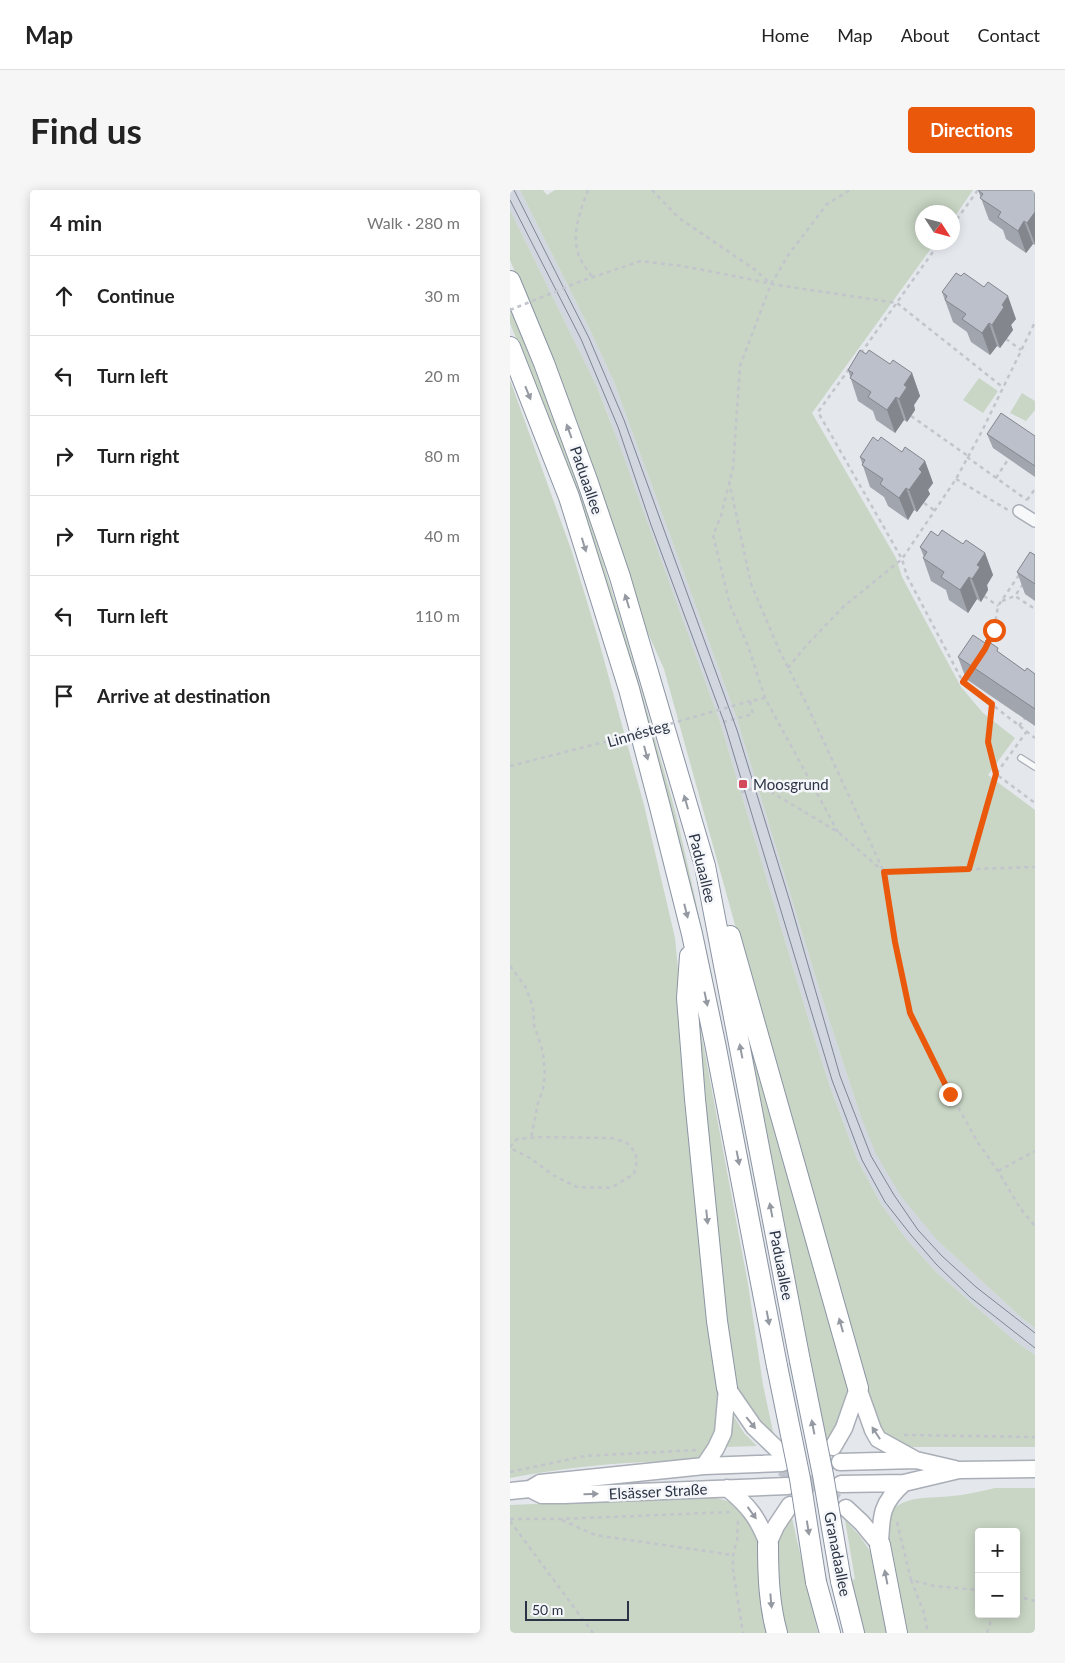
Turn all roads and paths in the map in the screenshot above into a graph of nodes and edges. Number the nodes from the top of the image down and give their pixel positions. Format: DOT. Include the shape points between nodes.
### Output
graph roads {
  1 [pos="588,190"];
  2 [pos="652,190"];
  3 [pos="850,190"];
  4 [pos="978,190"];
  5 [pos="960,215"];
  6 [pos="934,250"];
  7 [pos="592,277"];
  8 [pos="510,281"];
  9 [pos="771,284"];
  10 [pos="897,303"];
  11 [pos="510,310"];
  12 [pos="1035,322"];
  13 [pos="1006,339"];
  14 [pos="510,347"];
  15 [pos="1021,350"];
  16 [pos="857,358"];
  17 [pos="851,366"];
  18 [pos="1004,386"];
  19 [pos="911,416"];
  20 [pos="967,456"];
  21 [pos="1007,461"];
  22 [pos="996,478"];
  23 [pos="956,479"];
  24 [pos="729,481"];
  25 [pos="1035,489"];
  26 [pos="924,503"];
  27 [pos="934,510"];
  28 [pos="1019,511"];
  29 [pos="1035,521"];
  30 [pos="902,559"];
  31 [pos="1020,574"];
  32 [pos="1025,582"];
  33 [pos="984,596"];
  34 [pos="1015,596"];
  35 [pos="1000,602"];
  36 [pos="998,606"];
  37 [pos="1035,610"];
  38 [pos="985,649"];
  39 [pos="788,668"];
  40 [pos="968,674"];
  41 [pos="963,682"];
  42 [pos="984,693"];
  43 [pos="981,697"];
  44 [pos="765,698"];
  45 [pos="750,701"];
  46 [pos="992,704"];
  47 [pos="1027,716"];
  48 [pos="722,722"];
  49 [pos="1019,726"];
  50 [pos="1027,731"];
  51 [pos="1035,738"];
  52 [pos="1021,758"];
  53 [pos="510,766"];
  54 [pos="1035,767"];
  55 [pos="996,774"];
  56 [pos="742,791"];
  57 [pos="1035,803"];
  58 [pos="838,832"];
  59 [pos="705,866"];
  60 [pos="1035,867"];
  61 [pos="969,869"];
  62 [pos="884,872"];
  63 [pos="692,934"];
  64 [pos="510,966"];
  65 [pos="531,1138"];
  66 [pos="510,1147"];
  67 [pos="1035,1151"];
  68 [pos="998,1171"];
  69 [pos="1035,1226"];
  70 [pos="727,1388"];
  71 [pos="858,1388"];
  72 [pos="1035,1437"];
  73 [pos="878,1439"];
  74 [pos="833,1446"];
  75 [pos="716,1448"];
  76 [pos="916,1460"];
  77 [pos="840,1462"];
  78 [pos="704,1466"];
  79 [pos="1035,1469"];
  80 [pos="959,1470"];
  81 [pos="510,1472"];
  82 [pos="823,1475"];
  83 [pos="794,1483"];
  84 [pos="904,1483"];
  85 [pos="842,1484"];
  86 [pos="727,1488"];
  87 [pos="530,1489"];
  88 [pos="510,1491"];
  89 [pos="887,1502"];
  90 [pos="790,1505"];
  91 [pos="846,1508"];
  92 [pos="560,1519"];
  93 [pos="510,1520"];
  94 [pos="768,1544"];
  95 [pos="880,1545"];
  96 [pos="733,1555"];
  97 [pos="911,1580"];
  98 [pos="975,1590"];
  99 [pos="1020,1597"];
  100 [pos="1035,1601"];
  101 [pos="992,1618"];
  102 [pos="593,1633"];
  103 [pos="743,1633"];
  104 [pos="777,1633"];
  105 [pos="830,1633"];
  106 [pos="854,1633"];
  107 [pos="897,1633"];
  108 [pos="928,1633"];
  109 [pos="987,1633"];
  1 -- 7 [label="path" via="578,219 575,241 580,258"];
  2 -- 9 [label="path" via="679,218 754,268"];
  3 -- 9 [label="path" via="827,204"];
  4 -- 5 [label="path"];
  6 -- 10 [label="path"];
  7 -- 9 [label="path" via="641,262"];
  7 -- 11 [label="path, bridge"];
  59 -- 8 [label="highway, Paduaallee, one-way" via="620,577 544,363"];
  9 -- 10 [label="path"];
  9 -- 24 [label="path" via="740,366 733,468"];
  10 -- 16 [label="path"];
  10 -- 18 [label="path"];
  12 -- 15 [label="path"];
  13 -- 15 [label="path"];
  14 -- 63 [label="highway, Paduaallee, one-way" via="569,497 626,680"];
  15 -- 18 [label="path"];
  17 -- 30 [label="path" via="818,412"];
  18 -- 20 [label="path"];
  19 -- 20 [label="path"];
  20 -- 22 [label="path"];
  20 -- 23 [label="path"];
  21 -- 22 [label="path"];
  22 -- 25 [label="path" via="1027,500"];
  23 -- 27 [label="path"];
  23 -- 28 [label="path" via="1005,510"];
  24 -- 39 [label="path" via="751,584"];
  24 -- 44 [label="path" via="713,535 730,605"];
  26 -- 27 [label="path"];
  27 -- 30 [label="path"];
  28 -- 29 [label="street"];
  30 -- 39 [label="path" via="844,607"];
  30 -- 41 [label="path"];
  31 -- 35 [label="path"];
  32 -- 34 [label="path"];
  33 -- 36 [label="path"];
  34 -- 35 [label="path"];
  34 -- 37 [label="path"];
  35 -- 36 [label="path"];
  36 -- 38 [label="path" via="994,630"];
  39 -- 62 [label="path"];
  40 -- 41 [label="path"];
  41 -- 43 [label="path"];
  42 -- 43 [label="path"];
  43 -- 46 [label="path"];
  44 -- 45 [label="path, Linnésteg"];
  44 -- 58 [label="path"];
  45 -- 48 [label="path" via="753,714"];
  45 -- 53 [label="path, Linnésteg, bridge"];
  46 -- 49 [label="path"];
  46 -- 55 [label="path" via="988,742"];
  47 -- 49 [label="path"];
  49 -- 50 [label="path"];
  50 -- 51 [label="path"];
  50 -- 55 [label="path"];
  52 -- 54 [label="lane"];
  55 -- 57 [label="path"];
  55 -- 61 [label="path"];
  56 -- 58 [label="path" via="761,786"];
  58 -- 62 [label="path"];
  71 -- 59 [label="highway, one-way" via="732,942"];
  82 -- 59 [label="highway, Paduaallee, one-way, bridge"];
  60 -- 61 [label="path"];
  61 -- 62 [label="path"];
  62 -- 68 [label="path" via="910,1013 950,1094"];
  63 -- 70 [label="highway, one-way" via="688,1016 717,1321"];
  63 -- 83 [label="highway, Paduaallee, one-way, bridge" via="777,1366"];
  64 -- 65 [label="path" via="533,1007 534,1025 543,1052 545,1075"];
  65 -- 66 [label="path" via="517,1139"];
  65 -- 66 [label="path" via="612,1138 627,1143 637,1160 634,1174 611,1188 577,1187"];
  67 -- 68 [label="path"];
  68 -- 69 [label="path"];
  70 -- 75 [label="main road" via="723,1433"];
  70 -- 78 [label="main road, Elsässer Straße, one-way" via="779,1462"];
  73 -- 71 [label="main road, one-way"];
  71 -- 74 [label="main road" via="844,1428"];
  72 -- 73 [label="path" via="909,1435"];
  73 -- 76 [label="main road"];
  75 -- 78 [label="main road"];
  75 -- 81 [label="path" via="585,1456"];
  76 -- 77 [label="main road"];
  76 -- 80 [label="main road"];
  78 -- 87 [label="main road, Elsässer Straße" via="540,1482"];
  79 -- 80 [label="main road"];
  80 -- 84 [label="main road"];
  82 -- 106 [label="highway, Granadaallee, bridge"];
  83 -- 86 [label="main road, Elsässer Straße"];
  83 -- 105 [label="highway, Granadaallee, one-way, bridge"];
  84 -- 85 [label="main road"];
  84 -- 89 [label="main road"];
  87 -- 86 [label="main road, Elsässer Straße, one-way" via="542,1495 564,1495"];
  86 -- 94 [label="main road, one-way" via="750,1509"];
  87 -- 88 [label="main road, Elsässer Straße"];
  89 -- 95 [label="main road" via="880,1520"];
  89 -- 97 [label="path" via="894,1512"];
  90 -- 94 [label="main road"];
  91 -- 95 [label="main road"];
  92 -- 93 [label="path"];
  92 -- 96 [label="path" via="596,1535"];
  92 -- 96 [label="path" via="739,1512"];
  93 -- 102 [label="path"];
  94 -- 104 [label="highway, one-way" via="772,1613"];
  107 -- 95 [label="highway, one-way"];
  96 -- 103 [label="path"];
  97 -- 98 [label="path" via="934,1586"];
  97 -- 108 [label="path" via="924,1612"];
  99 -- 100 [label="path"];
  101 -- 109 [label="path"];
}
